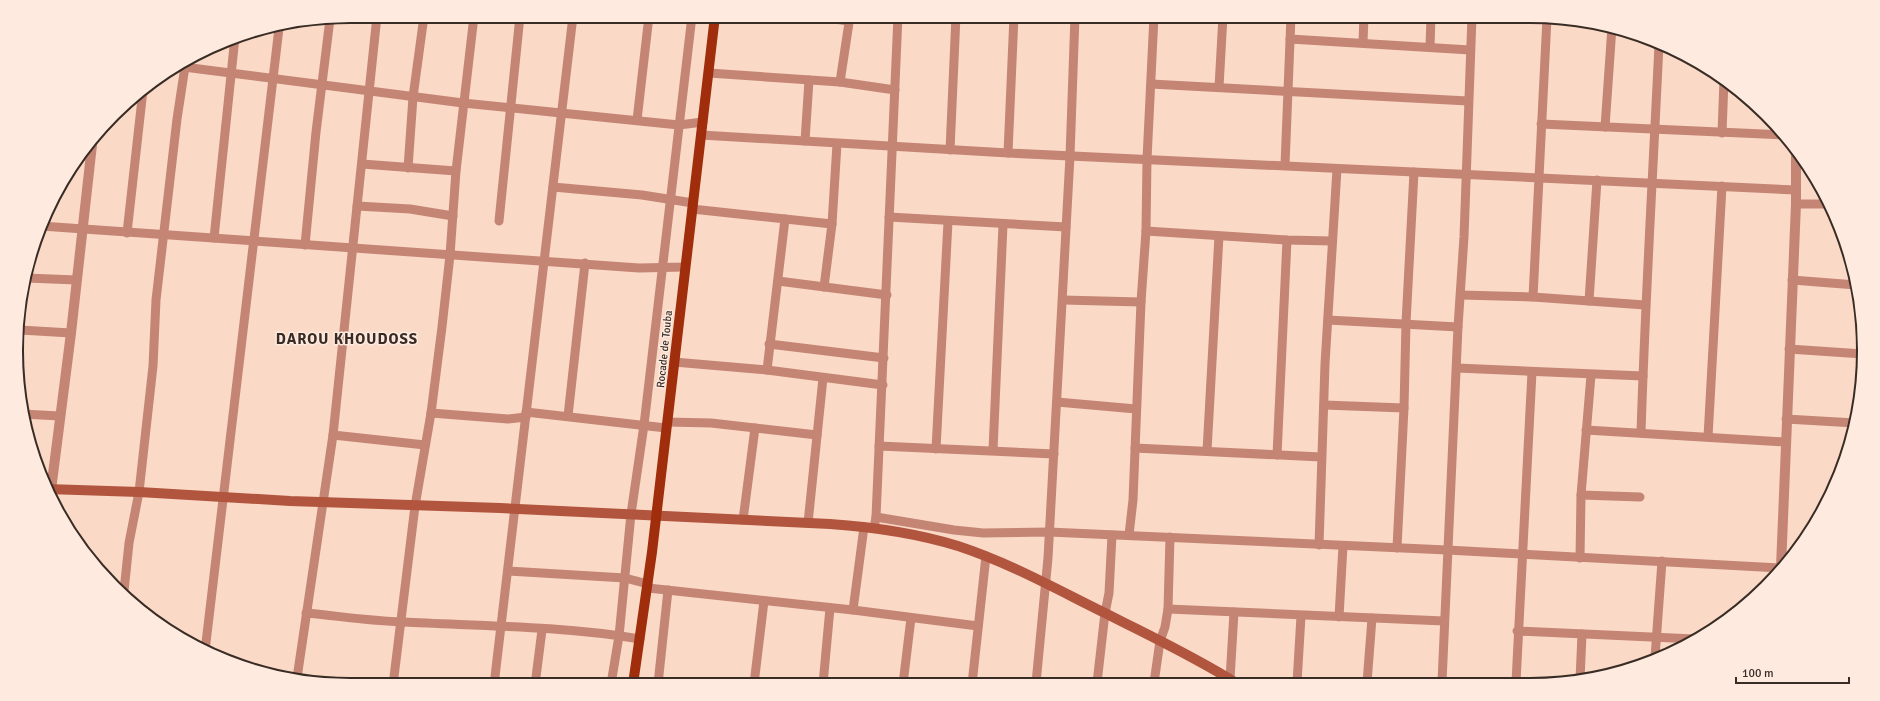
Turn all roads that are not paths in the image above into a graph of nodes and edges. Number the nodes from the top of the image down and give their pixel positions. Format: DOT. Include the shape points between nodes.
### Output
graph roads {
  1 [pos="376,23"];
  2 [pos="423,23"];
  3 [pos="473,23"];
  4 [pos="519,23"];
  5 [pos="572,23"];
  6 [pos="648,23"];
  7 [pos="691,23"];
  8 [pos="714,23"];
  9 [pos="848,23"];
  10 [pos="898,23"];
  11 [pos="956,23"];
  12 [pos="1014,23"];
  13 [pos="1075,23"];
  14 [pos="1154,23"];
  15 [pos="1223,23"];
  16 [pos="1291,23"];
  17 [pos="1364,23"];
  18 [pos="1431,23"];
  19 [pos="1472,23"];
  20 [pos="330,24"];
  21 [pos="1547,24"];
  22 [pos="279,31"];
  23 [pos="1612,33"];
  24 [pos="1290,39"];
  25 [pos="1363,42"];
  26 [pos="234,44"];
  27 [pos="1430,47"];
  28 [pos="1470,50"];
  29 [pos="1659,50"];
  30 [pos="192,64"];
  31 [pos="185,68"];
  32 [pos="231,73"];
  33 [pos="709,73"];
  34 [pos="273,78"];
  35 [pos="809,80"];
  36 [pos="840,82"];
  37 [pos="322,84"];
  38 [pos="1151,84"];
  39 [pos="1219,87"];
  40 [pos="1725,88"];
  41 [pos="369,90"];
  42 [pos="895,90"];
  43 [pos="1288,91"];
  44 [pos="413,96"];
  45 [pos="142,98"];
  46 [pos="1468,101"];
  47 [pos="463,103"];
  48 [pos="510,108"];
  49 [pos="561,113"];
  50 [pos="636,120"];
  51 [pos="703,122"];
  52 [pos="1541,124"];
  53 [pos="679,125"];
  54 [pos="1605,127"];
  55 [pos="1656,129"];
  56 [pos="1722,133"];
  57 [pos="701,135"];
  58 [pos="1776,135"];
  59 [pos="804,141"];
  60 [pos="837,144"];
  61 [pos="892,147"];
  62 [pos="92,150"];
  63 [pos="950,150"];
  64 [pos="1008,153"];
  65 [pos="1070,156"];
  66 [pos="1147,159"];
  67 [pos="1796,161"];
  68 [pos="362,164"];
  69 [pos="1285,165"];
  70 [pos="408,168"];
  71 [pos="1337,169"];
  72 [pos="456,171"];
  73 [pos="1414,172"];
  74 [pos="1466,174"];
  75 [pos="1540,177"];
  76 [pos="1597,180"];
  77 [pos="1653,183"];
  78 [pos="1722,186"];
  79 [pos="553,187"];
  80 [pos="1796,190"];
  81 [pos="670,199"];
  82 [pos="1796,204"];
  83 [pos="1822,204"];
  84 [pos="357,206"];
  85 [pos="693,206"];
  86 [pos="453,216"];
  87 [pos="890,217"];
  88 [pos="785,219"];
  89 [pos="499,221"];
  90 [pos="948,222"];
  91 [pos="832,224"];
  92 [pos="1003,225"];
  93 [pos="47,226"];
  94 [pos="1066,227"];
  95 [pos="83,229"];
  96 [pos="1146,231"];
  97 [pos="127,233"];
  98 [pos="164,234"];
  99 [pos="1219,236"];
  100 [pos="214,238"];
  101 [pos="1287,240"];
  102 [pos="1332,240"];
  103 [pos="254,241"];
  104 [pos="305,245"];
  105 [pos="352,249"];
  106 [pos="450,255"];
  107 [pos="544,261"];
  108 [pos="585,263"];
  109 [pos="685,267"];
  110 [pos="662,268"];
  111 [pos="31,278"];
  112 [pos="77,280"];
  113 [pos="1792,280"];
  114 [pos="778,281"];
  115 [pos="1850,285"];
  116 [pos="824,287"];
  117 [pos="887,294"];
  118 [pos="1461,295"];
  119 [pos="1533,298"];
  120 [pos="1063,300"];
  121 [pos="1589,301"];
  122 [pos="1141,302"];
  123 [pos="1645,305"];
  124 [pos="1328,320"];
  125 [pos="1406,323"];
  126 [pos="1458,327"];
  127 [pos="24,330"];
  128 [pos="71,333"];
  129 [pos="769,344"];
  130 [pos="1789,349"];
  131 [pos="1857,354"];
  132 [pos="884,358"];
  133 [pos="674,362"];
  134 [pos="1457,368"];
  135 [pos="766,370"];
  136 [pos="1532,372"];
  137 [pos="1591,375"];
  138 [pos="1643,376"];
  139 [pos="823,378"];
  140 [pos="883,384"];
  141 [pos="1057,402"];
  142 [pos="1324,405"];
  143 [pos="1404,408"];
  144 [pos="1136,409"];
  145 [pos="431,413"];
  146 [pos="29,414"];
  147 [pos="526,414"];
  148 [pos="60,416"];
  149 [pos="568,416"];
  150 [pos="1786,419"];
  151 [pos="1849,423"];
  152 [pos="644,425"];
  153 [pos="667,425"];
  154 [pos="755,428"];
  155 [pos="1586,430"];
  156 [pos="1641,433"];
  157 [pos="333,435"];
  158 [pos="817,435"];
  159 [pos="1708,437"];
  160 [pos="1785,442"];
  161 [pos="425,445"];
  162 [pos="879,446"];
  163 [pos="1135,448"];
  164 [pos="936,449"];
  165 [pos="993,450"];
  166 [pos="1207,451"];
  167 [pos="1054,454"];
  168 [pos="1277,455"];
  169 [pos="1321,457"];
  170 [pos="50,481"];
  171 [pos="55,491"];
  172 [pos="139,492"];
  173 [pos="1581,495"];
  174 [pos="1640,497"];
  175 [pos="223,498"];
  176 [pos="322,502"];
  177 [pos="415,506"];
  178 [pos="515,509"];
  179 [pos="631,514"];
  180 [pos="657,515"];
  181 [pos="876,517"];
  182 [pos="743,520"];
  183 [pos="808,523"];
  184 [pos="869,527"];
  185 [pos="1050,532"];
  186 [pos="1112,534"];
  187 [pos="1129,535"];
  188 [pos="1170,537"];
  189 [pos="1318,545"];
  190 [pos="1343,546"];
  191 [pos="1397,548"];
  192 [pos="1447,550"];
  193 [pos="1522,554"];
  194 [pos="986,556"];
  195 [pos="1580,558"];
  196 [pos="1662,561"];
  197 [pos="1780,561"];
  198 [pos="1774,568"];
  199 [pos="508,571"];
  200 [pos="625,578"];
  201 [pos="1045,583"];
  202 [pos="648,586"];
  203 [pos="124,587"];
  204 [pos="668,590"];
  205 [pos="764,601"];
  206 [pos="830,608"];
  207 [pos="1168,609"];
  208 [pos="853,610"];
  209 [pos="1234,612"];
  210 [pos="1105,613"];
  211 [pos="306,614"];
  212 [pos="1301,616"];
  213 [pos="1339,617"];
  214 [pos="911,618"];
  215 [pos="1372,618"];
  216 [pos="1444,621"];
  217 [pos="401,622"];
  218 [pos="501,626"];
  219 [pos="978,626"];
  220 [pos="542,630"];
  221 [pos="1518,631"];
  222 [pos="1582,634"];
  223 [pos="620,636"];
  224 [pos="1656,637"];
  225 [pos="1685,638"];
  226 [pos="640,639"];
  227 [pos="1160,641"];
  228 [pos="206,644"];
  229 [pos="1655,653"];
  230 [pos="298,674"];
  231 [pos="1580,674"];
  232 [pos="394,678"];
  233 [pos="495,678"];
  234 [pos="536,678"];
  235 [pos="612,678"];
  236 [pos="634,678"];
  237 [pos="659,678"];
  238 [pos="755,678"];
  239 [pos="824,678"];
  240 [pos="904,678"];
  241 [pos="973,678"];
  242 [pos="1036,678"];
  243 [pos="1098,678"];
  244 [pos="1155,678"];
  245 [pos="1224,678"];
  246 [pos="1227,678"];
  247 [pos="1297,678"];
  248 [pos="1367,678"];
  249 [pos="1442,678"];
  250 [pos="1516,678"];
  1 -- 41 [label="street"];
  2 -- 44 [label="street"];
  3 -- 47 [label="street"];
  4 -- 48 [label="street"];
  5 -- 49 [label="street"];
  6 -- 50 [label="street"];
  7 -- 53 [label="street"];
  8 -- 33 [label="main road, Rocade de Touba"];
  9 -- 36 [label="street"];
  10 -- 42 [label="street"];
  11 -- 63 [label="street"];
  12 -- 64 [label="street"];
  13 -- 65 [label="street"];
  14 -- 38 [label="street"];
  15 -- 39 [label="street"];
  16 -- 24 [label="street"];
  17 -- 25 [label="street"];
  18 -- 27 [label="street"];
  19 -- 28 [label="street"];
  20 -- 37 [label="street"];
  21 -- 52 [label="street"];
  22 -- 34 [label="street"];
  23 -- 54 [label="street"];
  24 -- 25 [label="street"];
  24 -- 43 [label="street"];
  25 -- 27 [label="street"];
  26 -- 32 [label="street"];
  27 -- 28 [label="street"];
  28 -- 46 [label="street"];
  29 -- 55 [label="street"];
  30 -- 32 [label="street"];
  31 -- 98 [label="street"];
  32 -- 34 [label="street"];
  32 -- 100 [label="street"];
  33 -- 35 [label="street"];
  33 -- 51 [label="main road, Rocade de Touba"];
  34 -- 37 [label="street"];
  34 -- 103 [label="street"];
  35 -- 36 [label="street"];
  35 -- 59 [label="street"];
  36 -- 42 [label="street"];
  37 -- 41 [label="street"];
  37 -- 104 [label="street"];
  38 -- 39 [label="street"];
  38 -- 66 [label="street"];
  39 -- 43 [label="street"];
  40 -- 56 [label="street"];
  41 -- 44 [label="street"];
  41 -- 68 [label="street"];
  42 -- 61 [label="street"];
  43 -- 46 [label="street"];
  43 -- 69 [label="street"];
  44 -- 47 [label="street"];
  44 -- 70 [label="street"];
  45 -- 97 [label="street"];
  46 -- 74 [label="street"];
  47 -- 48 [label="street"];
  47 -- 72 [label="street"];
  48 -- 49 [label="street"];
  48 -- 89 [label="street"];
  49 -- 50 [label="street"];
  49 -- 79 [label="street"];
  50 -- 53 [label="street"];
  51 -- 53 [label="street"];
  51 -- 57 [label="main road, Rocade de Touba"];
  52 -- 54 [label="street"];
  52 -- 75 [label="street"];
  53 -- 81 [label="street"];
  54 -- 55 [label="street"];
  55 -- 56 [label="street"];
  55 -- 77 [label="street"];
  56 -- 58 [label="street"];
  57 -- 59 [label="street"];
  57 -- 85 [label="main road, Rocade de Touba"];
  59 -- 60 [label="street"];
  60 -- 61 [label="street"];
  60 -- 91 [label="street"];
  61 -- 63 [label="street"];
  61 -- 87 [label="street"];
  62 -- 95 [label="street"];
  63 -- 64 [label="street"];
  64 -- 65 [label="street"];
  65 -- 66 [label="street"];
  65 -- 94 [label="street"];
  66 -- 69 [label="street"];
  66 -- 96 [label="street"];
  67 -- 80 [label="street"];
  68 -- 70 [label="street"];
  68 -- 84 [label="street"];
  69 -- 71 [label="street"];
  70 -- 72 [label="street"];
  71 -- 73 [label="street"];
  71 -- 102 [label="street"];
  72 -- 86 [label="street"];
  73 -- 74 [label="street"];
  73 -- 125 [label="street"];
  74 -- 75 [label="street"];
  74 -- 118 [label="street"];
  75 -- 76 [label="street"];
  75 -- 119 [label="street"];
  76 -- 77 [label="street"];
  76 -- 121 [label="street"];
  77 -- 78 [label="street"];
  77 -- 123 [label="street"];
  78 -- 80 [label="street"];
  78 -- 159 [label="street"];
  79 -- 81 [label="street"];
  79 -- 107 [label="street"];
  80 -- 82 [label="street"];
  81 -- 85 [label="street"];
  81 -- 110 [label="street"];
  82 -- 83 [label="street"];
  82 -- 113 [label="street"];
  84 -- 86 [label="street" via="410,209"];
  84 -- 105 [label="street"];
  85 -- 88 [label="street"];
  85 -- 109 [label="main road, Rocade de Touba"];
  86 -- 106 [label="street"];
  87 -- 90 [label="street"];
  87 -- 117 [label="street"];
  88 -- 91 [label="street"];
  88 -- 114 [label="street"];
  90 -- 92 [label="street"];
  90 -- 164 [label="street"];
  91 -- 116 [label="street"];
  92 -- 94 [label="street"];
  92 -- 165 [label="street"];
  93 -- 95 [label="street"];
  94 -- 120 [label="street"];
  95 -- 97 [label="street"];
  95 -- 112 [label="street"];
  96 -- 99 [label="street"];
  96 -- 122 [label="street"];
  97 -- 98 [label="street"];
  98 -- 100 [label="street"];
  98 -- 172 [label="street"];
  99 -- 101 [label="street"];
  99 -- 166 [label="street"];
  100 -- 103 [label="street"];
  101 -- 102 [label="street"];
  101 -- 168 [label="street"];
  102 -- 124 [label="street"];
  103 -- 104 [label="street"];
  103 -- 175 [label="street"];
  104 -- 105 [label="street"];
  105 -- 106 [label="street"];
  105 -- 157 [label="street"];
  106 -- 107 [label="street"];
  106 -- 145 [label="street"];
  107 -- 108 [label="street"];
  107 -- 147 [label="street"];
  108 -- 110 [label="street"];
  108 -- 149 [label="street"];
  109 -- 110 [label="street"];
  109 -- 133 [label="main road, Rocade de Touba"];
  110 -- 152 [label="street"];
  111 -- 112 [label="street"];
  112 -- 128 [label="street"];
  113 -- 115 [label="street"];
  113 -- 130 [label="street"];
  114 -- 116 [label="street"];
  114 -- 129 [label="street"];
  116 -- 117 [label="street"];
  117 -- 132 [label="street"];
  118 -- 119 [label="street"];
  118 -- 126 [label="street"];
  119 -- 121 [label="street"];
  120 -- 122 [label="street"];
  120 -- 141 [label="street"];
  121 -- 123 [label="street"];
  122 -- 144 [label="street"];
  123 -- 138 [label="street"];
  124 -- 125 [label="street"];
  124 -- 142 [label="street"];
  125 -- 126 [label="street"];
  125 -- 143 [label="street"];
  126 -- 134 [label="street"];
  127 -- 128 [label="street"];
  128 -- 148 [label="street"];
  129 -- 132 [label="street"];
  129 -- 135 [label="street"];
  130 -- 131 [label="street"];
  130 -- 150 [label="street"];
  132 -- 140 [label="street"];
  133 -- 135 [label="street"];
  133 -- 153 [label="main road, Rocade de Touba"];
  134 -- 136 [label="street"];
  134 -- 192 [label="street"];
  135 -- 139 [label="street"];
  136 -- 137 [label="street"];
  136 -- 193 [label="street"];
  137 -- 138 [label="street"];
  137 -- 155 [label="street"];
  138 -- 156 [label="street"];
  139 -- 140 [label="street"];
  139 -- 158 [label="street"];
  140 -- 162 [label="street"];
  141 -- 144 [label="street"];
  141 -- 167 [label="street"];
  142 -- 143 [label="street"];
  142 -- 169 [label="street"];
  143 -- 191 [label="street"];
  144 -- 163 [label="street"];
  145 -- 147 [label="street" via="508,419"];
  145 -- 161 [label="street"];
  146 -- 148 [label="street"];
  147 -- 149 [label="street"];
  147 -- 178 [label="street"];
  148 -- 170 [label="street"];
  149 -- 152 [label="street"];
  150 -- 151 [label="street"];
  150 -- 160 [label="street"];
  152 -- 153 [label="street"];
  152 -- 179 [label="street"];
  153 -- 154 [label="street" via="711,423"];
  153 -- 180 [label="main road, Rocade de Touba"];
  154 -- 158 [label="street"];
  154 -- 182 [label="street"];
  155 -- 156 [label="street"];
  155 -- 173 [label="street"];
  156 -- 159 [label="street"];
  157 -- 161 [label="street"];
  157 -- 176 [label="street"];
  158 -- 183 [label="street"];
  159 -- 160 [label="street"];
  160 -- 197 [label="street"];
  161 -- 177 [label="street"];
  162 -- 164 [label="street"];
  162 -- 181 [label="street"];
  163 -- 166 [label="street"];
  163 -- 187 [label="street"];
  164 -- 165 [label="street"];
  165 -- 167 [label="street"];
  166 -- 168 [label="street"];
  167 -- 185 [label="street"];
  168 -- 169 [label="street"];
  169 -- 189 [label="street"];
  171 -- 172 [label="main road"];
  172 -- 175 [label="main road"];
  172 -- 203 [label="street" via="129,543"];
  173 -- 174 [label="street"];
  173 -- 195 [label="street"];
  175 -- 176 [label="main road"];
  175 -- 228 [label="street"];
  176 -- 177 [label="main road"];
  176 -- 211 [label="street"];
  177 -- 178 [label="main road"];
  177 -- 217 [label="street"];
  178 -- 179 [label="main road"];
  178 -- 199 [label="street"];
  179 -- 180 [label="main road"];
  179 -- 200 [label="street"];
  180 -- 182 [label="main road"];
  180 -- 202 [label="main road, Rocade de Touba"];
  181 -- 184 [label="street"];
  181 -- 185 [label="street" via="983,533"];
  182 -- 183 [label="main road"];
  183 -- 184 [label="main road"];
  184 -- 194 [label="main road" via="939,541"];
  184 -- 208 [label="street"];
  185 -- 186 [label="street"];
  185 -- 201 [label="street"];
  186 -- 187 [label="street"];
  186 -- 210 [label="street" via="1109,593"];
  187 -- 188 [label="street"];
  188 -- 189 [label="street"];
  188 -- 207 [label="street"];
  189 -- 190 [label="street"];
  190 -- 191 [label="street"];
  190 -- 213 [label="street"];
  191 -- 192 [label="street"];
  192 -- 193 [label="street"];
  192 -- 216 [label="street"];
  193 -- 195 [label="street"];
  193 -- 221 [label="street"];
  194 -- 201 [label="main road"];
  194 -- 219 [label="street"];
  195 -- 196 [label="street"];
  196 -- 198 [label="street"];
  196 -- 224 [label="street"];
  199 -- 200 [label="street"];
  199 -- 218 [label="street"];
  200 -- 202 [label="street"];
  200 -- 223 [label="street"];
  201 -- 210 [label="main road"];
  201 -- 242 [label="street"];
  202 -- 204 [label="street"];
  202 -- 226 [label="main road, Rocade de Touba"];
  204 -- 205 [label="street"];
  204 -- 237 [label="street"];
  205 -- 206 [label="street"];
  205 -- 238 [label="street"];
  206 -- 208 [label="street"];
  206 -- 239 [label="street"];
  207 -- 209 [label="street"];
  207 -- 227 [label="street"];
  208 -- 214 [label="street"];
  209 -- 212 [label="street"];
  209 -- 246 [label="street"];
  210 -- 227 [label="main road"];
  210 -- 243 [label="street"];
  211 -- 217 [label="street"];
  211 -- 230 [label="street"];
  212 -- 213 [label="street"];
  212 -- 247 [label="street"];
  213 -- 215 [label="street"];
  214 -- 219 [label="street"];
  214 -- 240 [label="street"];
  215 -- 216 [label="street"];
  215 -- 248 [label="street"];
  216 -- 249 [label="street"];
  217 -- 218 [label="street"];
  217 -- 232 [label="street"];
  218 -- 220 [label="street"];
  218 -- 233 [label="street"];
  219 -- 241 [label="street"];
  220 -- 223 [label="street"];
  220 -- 234 [label="street"];
  221 -- 222 [label="street"];
  221 -- 250 [label="street"];
  222 -- 224 [label="street"];
  222 -- 231 [label="street"];
  223 -- 226 [label="street"];
  223 -- 235 [label="street"];
  224 -- 225 [label="street"];
  224 -- 229 [label="street"];
  226 -- 236 [label="main road, Rocade de Touba"];
  227 -- 244 [label="street"];
  227 -- 245 [label="main road"];
}
